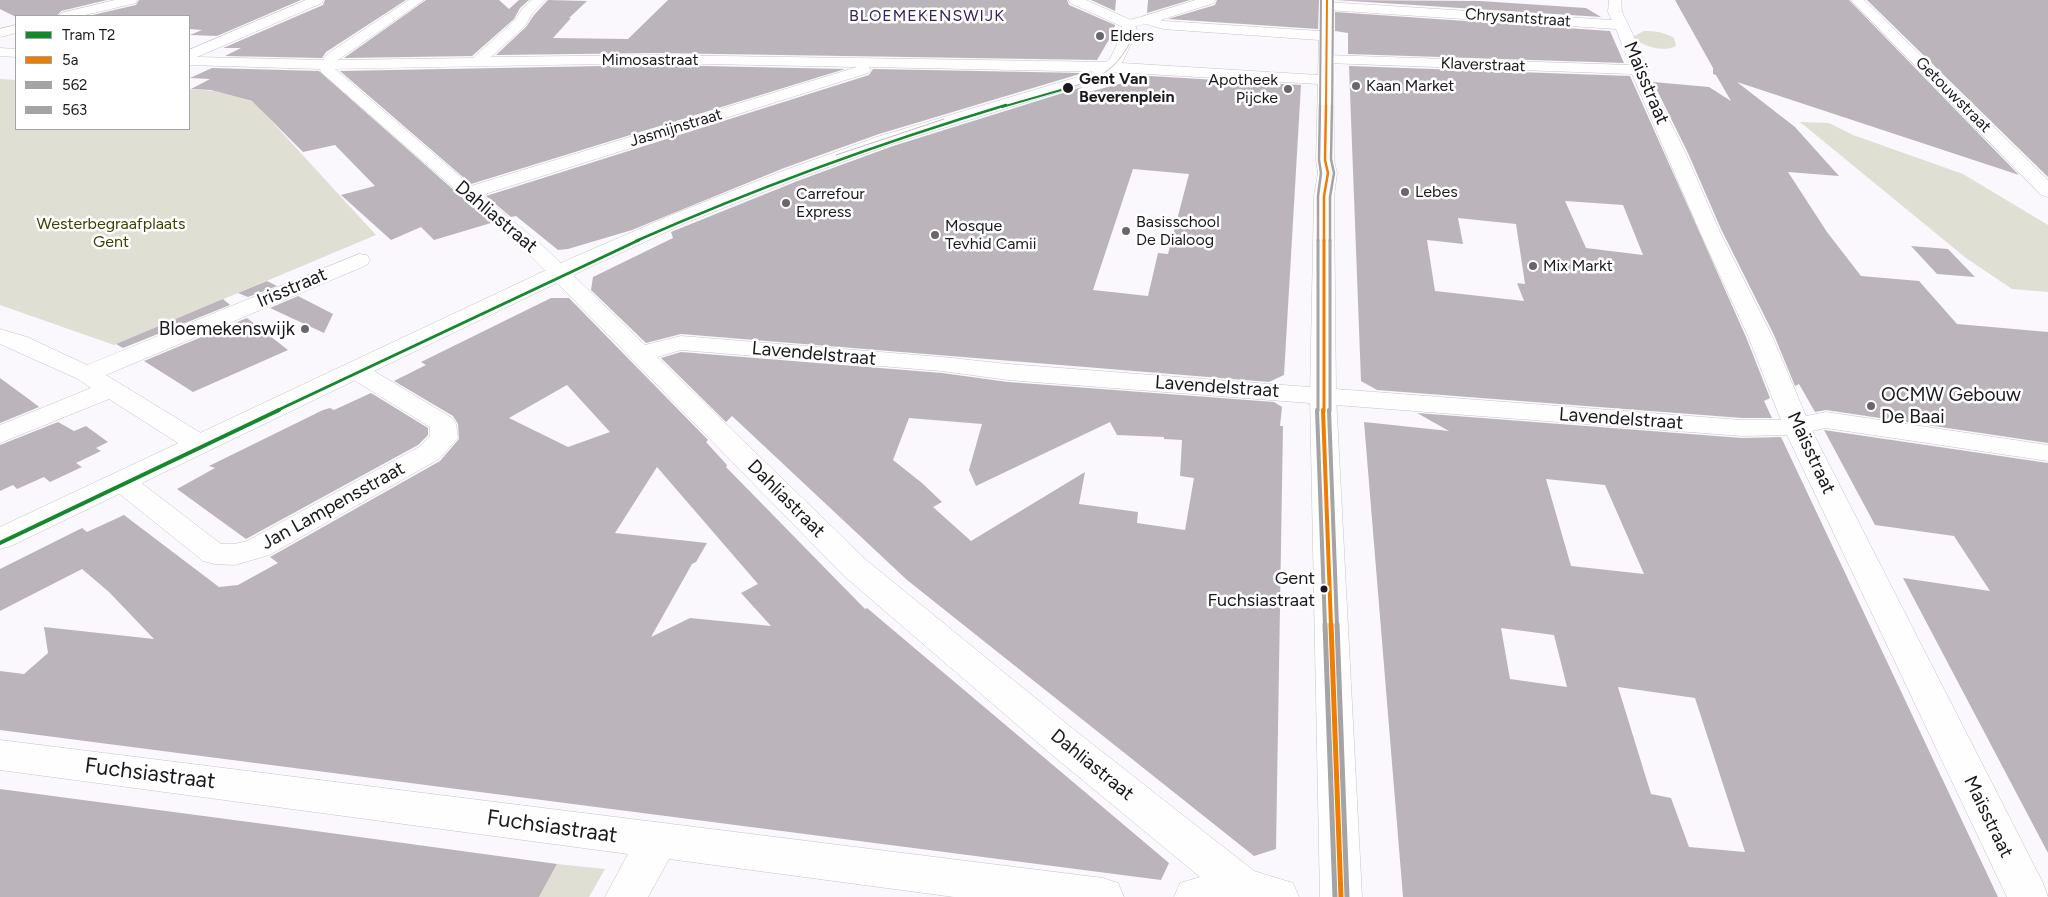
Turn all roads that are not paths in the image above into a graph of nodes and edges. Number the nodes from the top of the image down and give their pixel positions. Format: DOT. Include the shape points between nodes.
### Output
graph roads {
  1 [pos="131,0"];
  2 [pos="317,0"];
  3 [pos="418,0"];
  4 [pos="540,0"];
  5 [pos="1076,0"];
  6 [pos="1209,0"];
  7 [pos="1615,0"];
  8 [pos="1857,0"];
  9 [pos="1327,3"];
  10 [pos="70,15"];
  11 [pos="1146,20"];
  12 [pos="1128,24"];
  13 [pos="1620,25"];
  14 [pos="15,29"];
  15 [pos="0,33"];
  16 [pos="1326,36"];
  17 [pos="0,52"];
  18 [pos="15,53"];
  19 [pos="190,55"];
  20 [pos="190,61"];
  21 [pos="478,61"];
  22 [pos="884,63"];
  23 [pos="329,64"];
  24 [pos="1110,67"];
  25 [pos="1326,70"];
  26 [pos="1640,70"];
  27 [pos="2048,191"];
  28 [pos="468,193"];
  29 [pos="359,260"];
  30 [pos="559,273"];
  31 [pos="0,336"];
  32 [pos="639,354"];
  33 [pos="355,370"];
  34 [pos="88,374"];
  35 [pos="112,388"];
  36 [pos="1323,396"];
  37 [pos="1797,427"];
  38 [pos="0,435"];
  39 [pos="198,444"];
  40 [pos="2048,453"];
  41 [pos="121,481"];
  42 [pos="0,538"];
  43 [pos="0,755"];
  44 [pos="657,842"];
  45 [pos="1260,892"];
  46 [pos="626,897"];
  47 [pos="1103,897"];
  48 [pos="1195,897"];
  49 [pos="1341,897"];
  50 [pos="2028,897"];
  1 -- 10 [label="street"];
  2 -- 19 [label="street"];
  3 -- 23 [label="street" via="332,57"];
  4 -- 21 [label="street"];
  5 -- 12 [label="street"];
  6 -- 11 [label="street"];
  7 -- 13 [label="street, Maïsstraat"];
  8 -- 27 [label="street, Getouwstraat"];
  9 -- 13 [label="street, Chrysantstraat"];
  9 -- 16 [label="street"];
  11 -- 12 [label="street"];
  11 -- 16 [label="street" via="1163,25"];
  12 -- 24 [label="street" via="1127,40"];
  13 -- 26 [label="street, Maïsstraat"];
  14 -- 15 [label="street"];
  16 -- 25 [label="street"];
  17 -- 18 [label="street"];
  20 -- 23 [label="street, Mimosastraat"];
  21 -- 22 [label="street, Mimosastraat" via="656,59"];
  21 -- 23 [label="street, Mimosastraat"];
  22 -- 24 [label="street, Mimosastraat"];
  22 -- 28 [label="street, Jasmijnstraat"];
  23 -- 28 [label="street, Dahliastraat" via="327,70"];
  24 -- 25 [label="street, Klaverstraat"];
  24 -- 30 [label="street" via="1075,84 939,122 792,174 681,218"];
  25 -- 26 [label="street, Klaverstraat"];
  25 -- 36 [label="street" via="1325,160 1328,176 1324,196"];
  26 -- 37 [label="street, Maïsstraat" via="1709,230 1760,336"];
  28 -- 30 [label="street, Dahliastraat"];
  29 -- 34 [label="street, Irisstraat"];
  30 -- 32 [label="street, Dahliastraat"];
  30 -- 33 [label="street"];
  31 -- 34 [label="street"];
  32 -- 36 [label="street, Lavendelstraat" via="680,343"];
  32 -- 45 [label="street, Dahliastraat" via="854,566 1064,743"];
  33 -- 39 [label="street"];
  33 -- 41 [label="street, Jan Lampensstraat" via="443,424 444,438 429,453 258,548 235,555 214,554"];
  34 -- 35 [label="street"];
  35 -- 38 [label="street"];
  35 -- 39 [label="street"];
  36 -- 37 [label="street, Lavendelstraat" via="1770,430"];
  36 -- 49 [label="street"];
  37 -- 40 [label="street, Lavendelstraat" via="1826,420"];
  37 -- 50 [label="street, Maïsstraat"];
  39 -- 41 [label="street"];
  41 -- 42 [label="street"];
  43 -- 44 [label="street, Fuchsiastraat"];
  44 -- 46 [label="street"];
  44 -- 47 [label="street, Fuchsiastraat"];
  45 -- 48 [label="street"];
}
